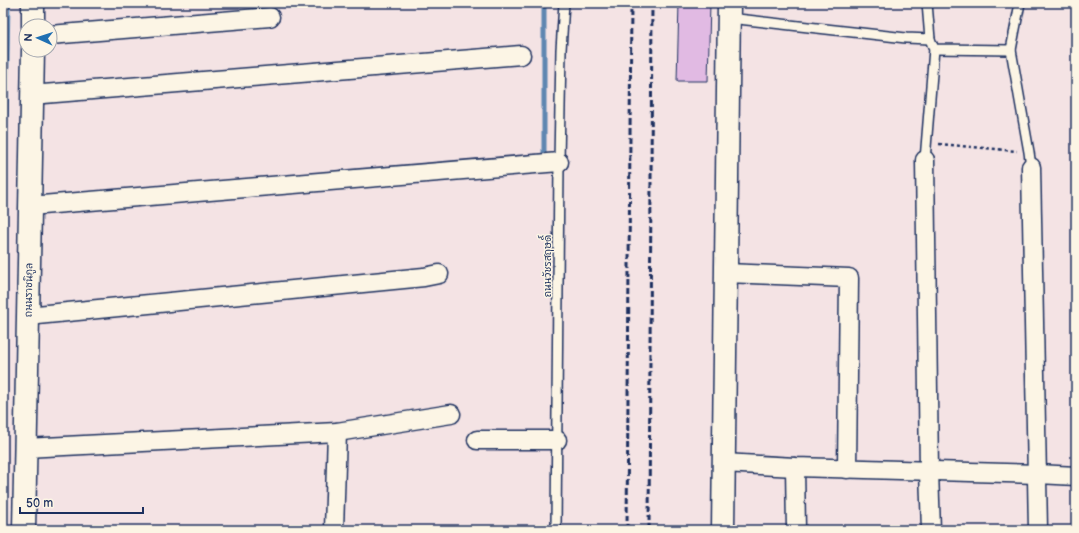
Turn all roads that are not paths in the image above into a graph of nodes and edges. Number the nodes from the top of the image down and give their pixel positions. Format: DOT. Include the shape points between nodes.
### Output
graph roads {
  1 [pos="33,3"];
  2 [pos="564,3"];
  3 [pos="927,3"];
  4 [pos="1020,3"];
  5 [pos="729,10"];
  6 [pos="270,17"];
  7 [pos="33,18"];
  8 [pos="58,34"];
  9 [pos="930,39"];
  10 [pos="934,49"];
  11 [pos="1011,50"];
  12 [pos="521,55"];
  13 [pos="32,58"];
  14 [pos="31,95"];
  15 [pos="925,160"];
  16 [pos="1030,160"];
  17 [pos="559,162"];
  18 [pos="30,206"];
  19 [pos="726,272"];
  20 [pos="439,274"];
  21 [pos="27,316"];
  22 [pos="451,414"];
  23 [pos="337,432"];
  24 [pos="477,440"];
  25 [pos="557,440"];
  26 [pos="25,448"];
  27 [pos="724,463"];
  28 [pos="795,467"];
  29 [pos="847,469"];
  30 [pos="929,471"];
  31 [pos="1038,474"];
  32 [pos="1076,476"];
  33 [pos="24,530"];
  34 [pos="334,530"];
  35 [pos="556,530"];
  36 [pos="723,530"];
  37 [pos="796,530"];
  38 [pos="931,530"];
  39 [pos="1038,530"];
  1 -- 7 [label="street"];
  2 -- 17 [label="lane, ถนนวัชรสฤษดิ์"];
  3 -- 9 [label="lane"];
  4 -- 11 [label="lane"];
  5 -- 9 [label="lane" via="906,38"];
  5 -- 19 [label="street"];
  6 -- 8 [label="street"];
  9 -- 10 [label="lane"];
  10 -- 11 [label="lane"];
  10 -- 15 [label="lane"];
  11 -- 16 [label="lane"];
  12 -- 14 [label="street"];
  13 -- 14 [label="street, ถนนราชนิกูล"];
  14 -- 18 [label="street, ถนนราชนิกูล"];
  15 -- 30 [label="street"];
  16 -- 31 [label="street"];
  17 -- 18 [label="street"];
  17 -- 25 [label="lane, ถนนวัชรสฤษดิ์"];
  18 -- 21 [label="street, ถนนราชนิกูล"];
  19 -- 27 [label="street"];
  19 -- 29 [label="street" via="849,278"];
  20 -- 21 [label="street"];
  21 -- 26 [label="street, ถนนราชนิกูล"];
  22 -- 23 [label="street"];
  23 -- 26 [label="street"];
  23 -- 34 [label="street"];
  24 -- 25 [label="street"];
  25 -- 35 [label="lane, ถนนวัชรสฤษดิ์"];
  26 -- 33 [label="street, ถนนราชนิกูล"];
  27 -- 28 [label="street"];
  27 -- 36 [label="street"];
  28 -- 29 [label="street"];
  28 -- 37 [label="street"];
  29 -- 30 [label="street"];
  30 -- 31 [label="street"];
  30 -- 38 [label="street"];
  31 -- 32 [label="street"];
  31 -- 39 [label="street"];
}
